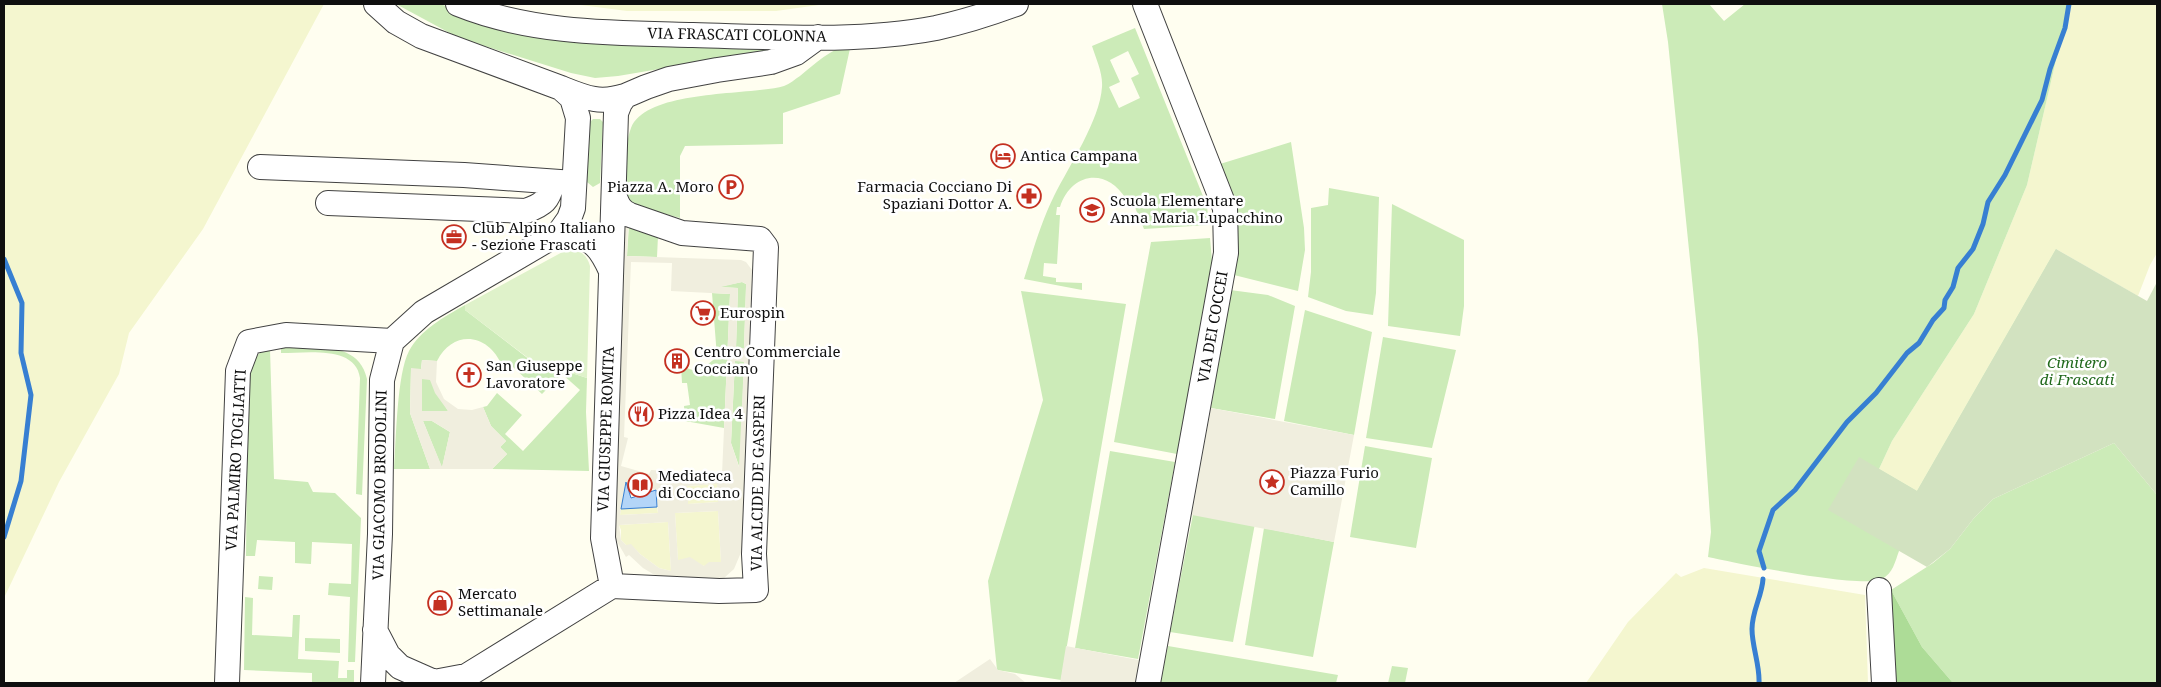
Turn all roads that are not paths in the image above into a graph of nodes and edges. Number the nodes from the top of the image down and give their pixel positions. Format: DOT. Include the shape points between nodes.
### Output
graph roads {
  1 [pos="376,4"];
  2 [pos="458,4"];
  3 [pos="1016,4"];
  4 [pos="1145,4"];
  5 [pos="818,37"];
  6 [pos="561,88"];
  7 [pos="625,96"];
  8 [pos="260,167"];
  9 [pos="564,182"];
  10 [pos="614,194"];
  11 [pos="328,203"];
  12 [pos="564,226"];
  13 [pos="611,271"];
  14 [pos="392,341"];
  15 [pos="612,586"];
  16 [pos="1879,590"];
  17 [pos="375,630"];
  18 [pos="1150,672"];
  19 [pos="227,676"];
  20 [pos="460,680"];
  21 [pos="373,683"];
  22 [pos="1884,683"];
  1 -- 6 [label="street" via="396,22 421,36"];
  2 -- 5 [label="street, VIA FRASCATI COLONNA" via="504,20 548,27 618,33"];
  3 -- 5 [label="street, VIA FRASCATI COLONNA" via="971,20 934,28 877,35"];
  4 -- 18 [label="street, VIA DEI COCCEI" via="1225,208 1226,253"];
  5 -- 7 [label="street" via="796,53 771,62 669,79"];
  6 -- 7 [label="street" via="598,101"];
  6 -- 9 [label="street" via="572,98 578,118"];
  7 -- 10 [label="street, VIA GIUSEPPE ROMITA" via="616,113"];
  8 -- 9 [label="street"];
  9 -- 11 [label="street" via="540,205 526,211"];
  9 -- 12 [label="street" via="573,208"];
  10 -- 13 [label="street, VIA GIUSEPPE ROMITA"];
  10 -- 15 [label="street, VIA ALCIDE DE GASPERI" via="624,213 682,233 760,240 766,247 754,554 756,590"];
  12 -- 13 [label="street, VIA GIUSEPPE ROMITA" via="602,251"];
  12 -- 14 [label="street" via="424,312"];
  13 -- 15 [label="street, VIA GIUSEPPE ROMITA" via="604,538"];
  14 -- 17 [label="street, VIA GIACOMO BRODOLINI" via="382,380"];
  14 -- 19 [label="street, VIA PALMIRO TOGLIATTI" via="286,335 249,342 238,371"];
  15 -- 20 [label="street"];
  16 -- 22 [label="street"];
  17 -- 20 [label="street" via="388,655 400,667 434,682"];
  17 -- 21 [label="street, VIA GIACOMO BRODOLINI"];
}
